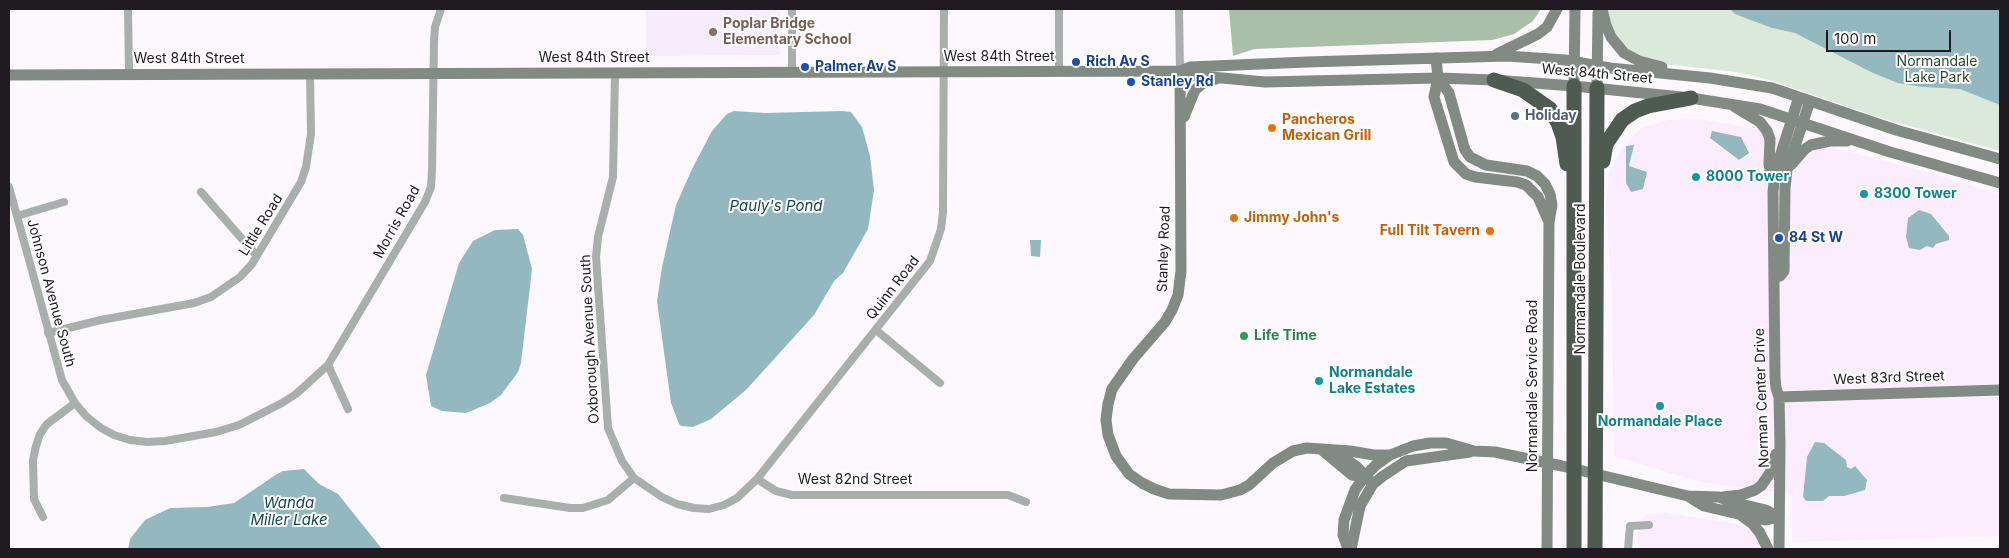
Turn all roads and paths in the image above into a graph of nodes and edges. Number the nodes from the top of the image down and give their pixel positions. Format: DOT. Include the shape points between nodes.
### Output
graph roads {
  1 [pos="128,9"];
  2 [pos="441,9"];
  3 [pos="792,9"];
  4 [pos="944,9"];
  5 [pos="1059,9"];
  6 [pos="1179,9"];
  7 [pos="1558,9"];
  8 [pos="1575,9"];
  9 [pos="1598,9"];
  10 [pos="1602,9"];
  11 [pos="1492,57"];
  12 [pos="1436,58"];
  13 [pos="1574,62"];
  14 [pos="1598,66"];
  15 [pos="1180,71"];
  16 [pos="792,72"];
  17 [pos="944,72"];
  18 [pos="1059,72"];
  19 [pos="615,73"];
  20 [pos="129,74"];
  21 [pos="310,74"];
  22 [pos="433,74"];
  23 [pos="9,75"];
  24 [pos="1218,78"];
  25 [pos="1438,78"];
  26 [pos="1710,78"];
  27 [pos="1494,80"];
  28 [pos="1574,86"];
  29 [pos="1598,88"];
  30 [pos="1691,98"];
  31 [pos="1804,99"];
  32 [pos="1728,103"];
  33 [pos="1797,121"];
  34 [pos="1180,126"];
  35 [pos="1857,141"];
  36 [pos="2000,159"];
  37 [pos="1787,170"];
  38 [pos="2000,183"];
  39 [pos="9,187"];
  40 [pos="1597,187"];
  41 [pos="201,192"];
  42 [pos="1773,192"];
  43 [pos="64,202"];
  44 [pos="1574,207"];
  45 [pos="17,216"];
  46 [pos="1549,222"];
  47 [pos="257,256"];
  48 [pos="1775,278"];
  49 [pos="876,330"];
  50 [pos="48,333"];
  51 [pos="328,365"];
  52 [pos="940,383"];
  53 [pos="2000,390"];
  54 [pos="1778,397"];
  55 [pos="75,403"];
  56 [pos="348,409"];
  57 [pos="1780,444"];
  58 [pos="1327,450"];
  59 [pos="1474,451"];
  60 [pos="1390,455"];
  61 [pos="634,478"];
  62 [pos="757,479"];
  63 [pos="1368,480"];
  64 [pos="1688,496"];
  65 [pos="1718,497"];
  66 [pos="504,498"];
  67 [pos="1026,502"];
  68 [pos="1738,514"];
  69 [pos="43,517"];
  70 [pos="1779,517"];
  71 [pos="1649,525"];
  72 [pos="1348,549"];
  73 [pos="1352,549"];
  74 [pos="1547,549"];
  75 [pos="1574,549"];
  76 [pos="1595,549"];
  77 [pos="1628,549"];
  78 [pos="1768,549"];
  79 [pos="1779,549"];
  1 -- 20 [label="street"];
  2 -- 22 [label="street, Morris Road" via="435,27"];
  3 -- 16 [label="street"];
  4 -- 17 [label="street, Quinn Road"];
  5 -- 18 [label="street"];
  6 -- 15 [label="street"];
  7 -- 11 [label="street" via="1538,34"];
  8 -- 13 [label="street, Normandale Boulevard"];
  9 -- 14 [label="street, Normandale Boulevard"];
  10 -- 26 [label="street" via="1611,37 1631,58"];
  11 -- 12 [label="street, West 84th Street"];
  11 -- 13 [label="street, West 84th Street" via="1526,56"];
  12 -- 15 [label="street, West 84th Street" via="1190,67"];
  12 -- 25 [label="street"];
  13 -- 14 [label="street, West 84th Street"];
  13 -- 28 [label="street, Normandale Boulevard"];
  14 -- 26 [label="street, West 84th Street"];
  14 -- 29 [label="street, Normandale Boulevard"];
  15 -- 18 [label="street, West 84th Street"];
  15 -- 24 [label="street, West 84th Street"];
  15 -- 34 [label="street, Stanley Road"];
  16 -- 17 [label="street, West 84th Street"];
  16 -- 19 [label="street, West 84th Street"];
  17 -- 18 [label="street, West 84th Street"];
  17 -- 49 [label="street, Quinn Road" via="941,228 930,261"];
  19 -- 22 [label="street, West 84th Street"];
  19 -- 61 [label="street, Oxborough Avenue South" via="613,177 598,237 596,277 608,428"];
  20 -- 21 [label="street, West 84th Street"];
  20 -- 23 [label="street, West 84th Street"];
  21 -- 22 [label="street, West 84th Street"];
  21 -- 47 [label="street, Little Road" via="311,134 306,167 294,196"];
  22 -- 51 [label="street, Morris Road" via="432,171 425,202"];
  24 -- 25 [label="street, West 84th Street" via="1265,82"];
  24 -- 34 [label="street" via="1194,90"];
  25 -- 27 [label="street, West 84th Street"];
  25 -- 46 [label="street, Normandale Service Road" via="1449,93 1465,150 1470,157 1486,165 1517,168 1537,176 1550,194"];
  25 -- 46 [label="street, Normandale Service Road" via="1434,97 1454,162 1466,174 1475,177 1526,185 1538,197"];
  26 -- 31 [label="street, West 84th Street" via="1772,88"];
  27 -- 28 [label="street, West 84th Street"];
  27 -- 44 [label="highway" via="1523,90 1550,109 1563,137"];
  28 -- 29 [label="street, West 84th Street"];
  28 -- 44 [label="highway, Normandale Boulevard"];
  29 -- 30 [label="street, West 84th Street"];
  29 -- 40 [label="highway, Normandale Boulevard"];
  30 -- 32 [label="street, West 84th Street"];
  30 -- 40 [label="highway" via="1648,106 1619,122 1606,144"];
  31 -- 33 [label="street, Norman Center Drive"];
  31 -- 36 [label="street, West 84th Street" via="1896,130"];
  32 -- 33 [label="street, West 84th Street"];
  32 -- 42 [label="street" via="1760,122 1767,131"];
  33 -- 35 [label="street, West 84th Street"];
  33 -- 37 [label="street, Norman Center Drive"];
  33 -- 42 [label="street, Norman Center Drive" via="1775,172"];
  34 -- 58 [label="street, Stanley Road" via="1181,272 1178,295 1165,322 1112,388 1108,404 1108,435 1116,456 1129,474 1169,494 1222,495 1249,485 1272,464 1293,451 1308,448"];
  35 -- 37 [label="street" via="1811,145"];
  35 -- 38 [label="street, West 84th Street"];
  37 -- 48 [label="street, Norman Center Drive" via="1784,271"];
  39 -- 45 [label="street, Johnson Avenue South"];
  40 -- 76 [label="highway, Normandale Boulevard"];
  41 -- 47 [label="street"];
  42 -- 48 [label="street, Norman Center Drive"];
  43 -- 45 [label="street"];
  44 -- 75 [label="highway, Normandale Boulevard"];
  45 -- 50 [label="street, Johnson Avenue South"];
  46 -- 74 [label="street, Normandale Service Road"];
  47 -- 50 [label="street, Little Road" via="240,277 211,297"];
  48 -- 54 [label="street, Norman Center Drive"];
  49 -- 52 [label="street"];
  49 -- 62 [label="street, Quinn Road"];
  50 -- 55 [label="street, Johnson Avenue South" via="62,380"];
  51 -- 55 [label="street" via="296,394 255,418 216,432 165,441 130,440 114,435 86,416"];
  51 -- 56 [label="street"];
  53 -- 54 [label="street, West 83rd Street"];
  54 -- 57 [label="street, Norman Center Drive"];
  55 -- 69 [label="street" via="47,424 36,446 34,499"];
  57 -- 65 [label="street" via="1770,473 1761,486 1741,495"];
  57 -- 70 [label="street, Norman Center Drive"];
  58 -- 60 [label="street"];
  58 -- 63 [label="street" via="1352,475"];
  59 -- 60 [label="street" via="1446,443 1430,443"];
  59 -- 63 [label="street" via="1406,461"];
  59 -- 64 [label="street" via="1495,452"];
  60 -- 63 [label="street" via="1376,464"];
  61 -- 62 [label="street" via="677,504 709,509 738,498"];
  61 -- 66 [label="street" via="608,500 583,508"];
  62 -- 67 [label="street, West 82nd Street" via="776,491 792,495 1008,495"];
  63 -- 72 [label="street" via="1355,490 1344,520 1343,535"];
  63 -- 73 [label="street"];
  64 -- 65 [label="street"];
  64 -- 68 [label="street" via="1704,506"];
  65 -- 70 [label="street" via="1766,510"];
  68 -- 70 [label="street" via="1766,520"];
  68 -- 78 [label="street" via="1753,524"];
  70 -- 79 [label="street, Norman Center Drive"];
  71 -- 77 [label="street" via="1630,526"];
}
